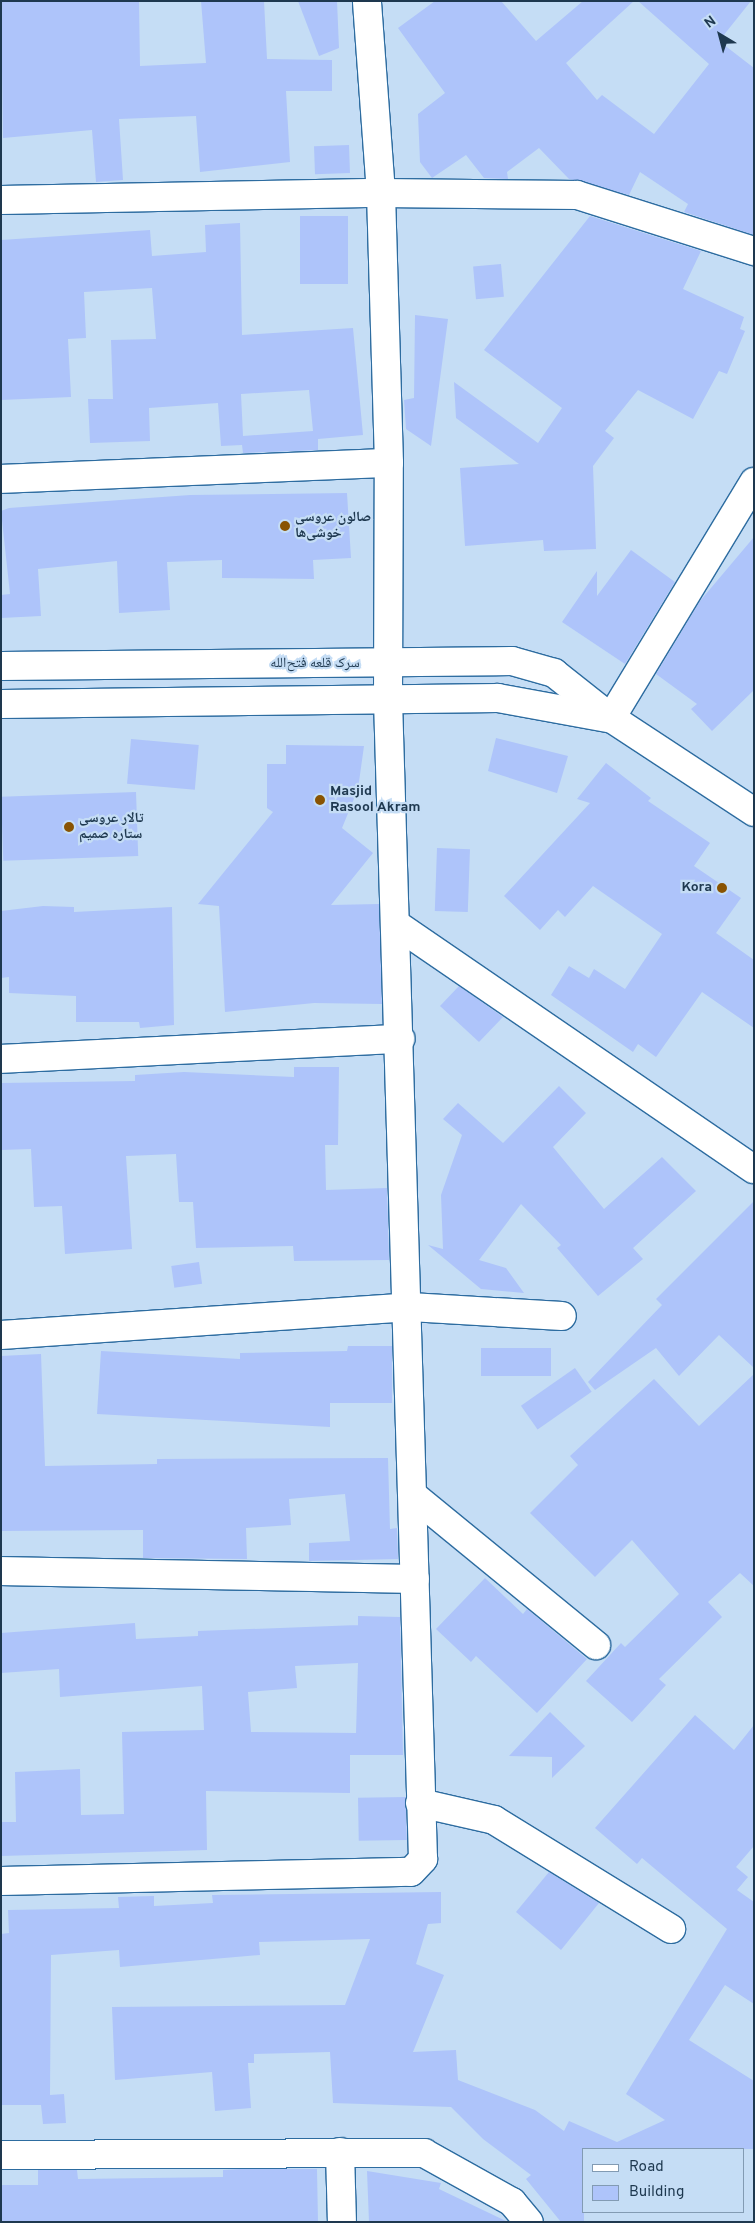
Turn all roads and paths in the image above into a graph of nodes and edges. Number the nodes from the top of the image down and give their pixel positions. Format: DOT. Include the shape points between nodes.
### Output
graph roads {
  1 [pos="367,1"];
  2 [pos="381,193"];
  3 [pos="1,200"];
  4 [pos="754,251"];
  5 [pos="389,463"];
  6 [pos="1,479"];
  7 [pos="754,482"];
  8 [pos="388,664"];
  9 [pos="1,666"];
  10 [pos="388,698"];
  11 [pos="1,704"];
  12 [pos="611,718"];
  13 [pos="754,812"];
  14 [pos="397,925"];
  15 [pos="400,1038"];
  16 [pos="1,1059"];
  17 [pos="754,1169"];
  18 [pos="410,1307"];
  19 [pos="562,1316"];
  20 [pos="1,1335"];
  21 [pos="415,1497"];
  22 [pos="1,1571"];
  23 [pos="415,1579"];
  24 [pos="596,1645"];
  25 [pos="420,1803"];
  26 [pos="1,1881"];
  27 [pos="671,1929"];
  28 [pos="340,2152"];
  29 [pos="1,2155"];
  30 [pos="513,2215"];
  31 [pos="342,2222"];
  1 -- 2 [label="street"];
  2 -- 3 [label="street"];
  2 -- 4 [label="street" via="577,196"];
  2 -- 5 [label="street"];
  5 -- 6 [label="street"];
  5 -- 8 [label="street"];
  7 -- 12 [label="street"];
  8 -- 9 [label="street, سرک قلعه فتح‌الله"];
  8 -- 10 [label="street"];
  8 -- 12 [label="street, سرک قلعه فتح‌الله" via="512,661 554,673"];
  10 -- 11 [label="street, سرک قلعه فتح‌الله"];
  10 -- 12 [label="street, سرک قلعه فتح‌الله" via="498,698"];
  10 -- 14 [label="street"];
  12 -- 13 [label="street, سرک قلعه فتح‌الله"];
  14 -- 15 [label="street"];
  14 -- 17 [label="street"];
  15 -- 16 [label="street"];
  15 -- 18 [label="street"];
  18 -- 19 [label="street"];
  18 -- 20 [label="street"];
  18 -- 21 [label="street"];
  21 -- 23 [label="street"];
  21 -- 24 [label="street"];
  22 -- 23 [label="street"];
  23 -- 25 [label="street"];
  25 -- 26 [label="street" via="423,1859 411,1872"];
  25 -- 27 [label="street" via="494,1820"];
  28 -- 29 [label="street"];
  28 -- 30 [label="street" via="424,2153"];
  28 -- 31 [label="street"];
}
